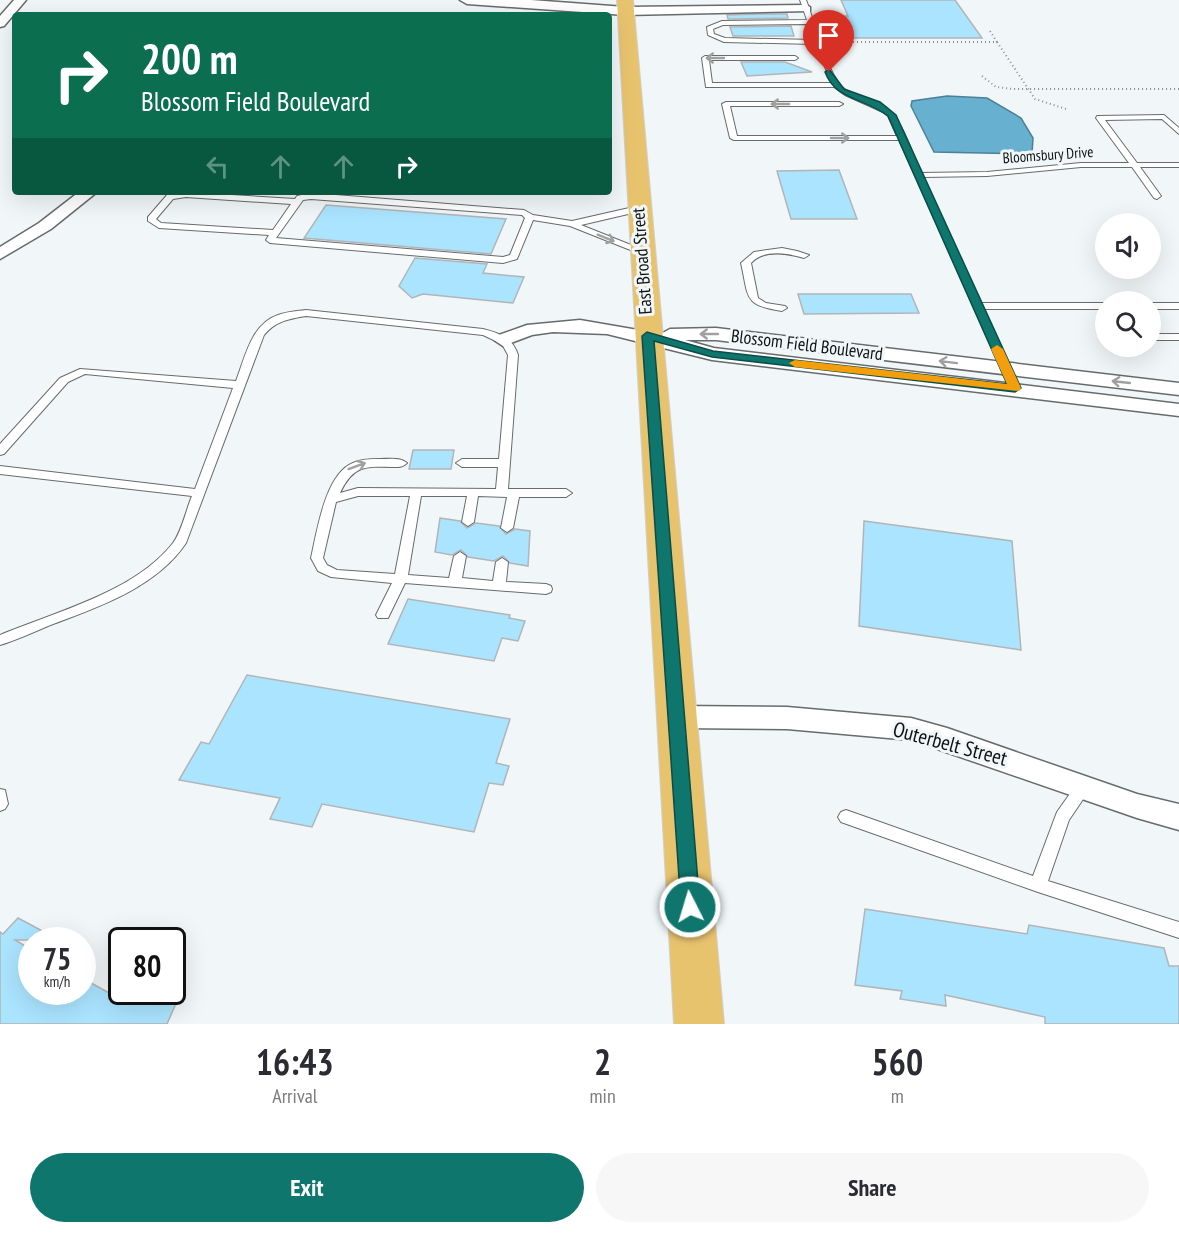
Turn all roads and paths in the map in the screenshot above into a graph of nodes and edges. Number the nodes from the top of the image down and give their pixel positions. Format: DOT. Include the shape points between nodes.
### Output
graph roads {
  1 [pos="467,0"];
  2 [pos="625,5"];
  3 [pos="805,5"];
  4 [pos="12,13"];
  5 [pos="811,22"];
  6 [pos="2,29"];
  7 [pos="990,31"];
  8 [pos="818,42"];
  9 [pos="829,42"];
  10 [pos="997,42"];
  11 [pos="795,58"];
  12 [pos="982,76"];
  13 [pos="834,85"];
  14 [pos="1029,89"];
  15 [pos="1179,89"];
  16 [pos="839,104"];
  17 [pos="1066,109"];
  18 [pos="1179,132"];
  19 [pos="902,138"];
  20 [pos="1134,165"];
  21 [pos="1179,165"];
  22 [pos="919,175"];
  23 [pos="85,195"];
  24 [pos="181,195"];
  25 [pos="200,195"];
  26 [pos="1157,196"];
  27 [pos="297,202"];
  28 [pos="638,209"];
  29 [pos="530,217"];
  30 [pos="572,224"];
  31 [pos="274,233"];
  32 [pos="641,251"];
  33 [pos="0,254"];
  34 [pos="804,255"];
  35 [pos="978,306"];
  36 [pos="1095,306"];
  37 [pos="1161,306"];
  38 [pos="1179,306"];
  39 [pos="782,308"];
  40 [pos="647,336"];
  41 [pos="1161,337"];
  42 [pos="1179,338"];
  43 [pos="504,340"];
  44 [pos="1006,369"];
  45 [pos="240,385"];
  46 [pos="1015,388"];
  47 [pos="1179,389"];
  48 [pos="1179,410"];
  49 [pos="0,451"];
  50 [pos="401,463"];
  51 [pos="462,463"];
  52 [pos="503,463"];
  53 [pos="0,471"];
  54 [pos="199,493"];
  55 [pos="416,493"];
  56 [pos="473,493"];
  57 [pos="508,493"];
  58 [pos="566,493"];
  59 [pos="332,500"];
  60 [pos="468,522"];
  61 [pos="507,528"];
  62 [pos="460,556"];
  63 [pos="502,562"];
  64 [pos="401,578"];
  65 [pos="455,582"];
  66 [pos="499,586"];
  67 [pos="546,589"];
  68 [pos="383,615"];
  69 [pos="0,640"];
  70 [pos="676,717"];
  71 [pos="1084,786"];
  72 [pos="0,795"];
  73 [pos="0,804"];
  74 [pos="846,817"];
  75 [pos="1179,818"];
  76 [pos="1038,885"];
  77 [pos="1179,930"];
  78 [pos="699,1024"];
  1 -- 2 [label="street"];
  2 -- 3 [label="street"];
  2 -- 28 [label="highway, East Broad Street"];
  3 -- 5 [label="lane"];
  4 -- 6 [label="street"];
  5 -- 8 [label="lane"];
  5 -- 8 [label="lane" via="722,22 709,28 711,35 724,40"];
  7 -- 10 [label="path"];
  8 -- 13 [label="lane"];
  9 -- 10 [label="path"];
  10 -- 14 [label="path"];
  11 -- 13 [label="lane, one-way" via="705,58 710,85"];
  12 -- 14 [label="path" via="996,87"];
  13 -- 19 [label="lane" via="883,107"];
  14 -- 15 [label="path"];
  14 -- 17 [label="path" via="1035,99"];
  16 -- 19 [label="lane, one-way" via="726,104 734,138"];
  18 -- 20 [label="lane" via="1164,117 1100,118"];
  19 -- 22 [label="lane"];
  20 -- 21 [label="lane, Bloomsbury Drive"];
  20 -- 22 [label="lane, Bloomsbury Drive"];
  20 -- 26 [label="lane"];
  22 -- 35 [label="lane"];
  23 -- 33 [label="street"];
  24 -- 31 [label="lane" via="170,197 151,219 159,225"];
  25 -- 27 [label="lane"];
  27 -- 29 [label="lane" via="311,196 474,208"];
  27 -- 31 [label="lane"];
  28 -- 30 [label="lane"];
  28 -- 32 [label="highway, East Broad Street"];
  29 -- 30 [label="lane"];
  29 -- 31 [label="lane" via="514,257 503,260 280,242 270,240"];
  30 -- 32 [label="lane, one-way"];
  32 -- 40 [label="highway, East Broad Street"];
  34 -- 39 [label="lane" via="757,259 748,264 754,298 763,305"];
  35 -- 36 [label="lane"];
  35 -- 44 [label="lane"];
  37 -- 38 [label="lane"];
  40 -- 43 [label="street" via="554,324"];
  44 -- 40 [label="street, Blossom Field Boulevard, one-way" via="716,334"];
  40 -- 46 [label="street, Blossom Field Boulevard" via="712,354"];
  40 -- 70 [label="highway, East Broad Street"];
  41 -- 42 [label="lane"];
  43 -- 45 [label="lane" via="472,331 322,313 291,314 267,325 259,334"];
  43 -- 52 [label="lane" via="513,355"];
  44 -- 46 [label="lane"];
  47 -- 44 [label="street, Blossom Field Boulevard, one-way"];
  45 -- 49 [label="lane" via="84,371 64,380"];
  45 -- 54 [label="lane"];
  46 -- 48 [label="street, Blossom Field Boulevard"];
  59 -- 50 [label="lane, one-way" via="349,468 362,463"];
  51 -- 52 [label="lane"];
  52 -- 57 [label="lane"];
  53 -- 54 [label="lane"];
  54 -- 69 [label="lane" via="180,543 147,575"];
  55 -- 56 [label="lane"];
  55 -- 59 [label="lane" via="358,492"];
  55 -- 64 [label="lane"];
  56 -- 57 [label="lane"];
  56 -- 60 [label="lane"];
  57 -- 58 [label="lane"];
  57 -- 61 [label="lane"];
  59 -- 64 [label="lane" via="317,558 322,568 335,574"];
  62 -- 65 [label="lane"];
  63 -- 66 [label="lane"];
  64 -- 65 [label="lane"];
  64 -- 68 [label="lane"];
  65 -- 66 [label="lane"];
  66 -- 67 [label="lane"];
  70 -- 71 [label="street, Outerbelt Street" via="787,718 911,729"];
  70 -- 78 [label="highway, East Broad Street"];
  71 -- 75 [label="street, Outerbelt Street"];
  71 -- 76 [label="lane" via="1062,817"];
  72 -- 73 [label="lane"];
  74 -- 76 [label="lane"];
  76 -- 77 [label="lane"];
}
